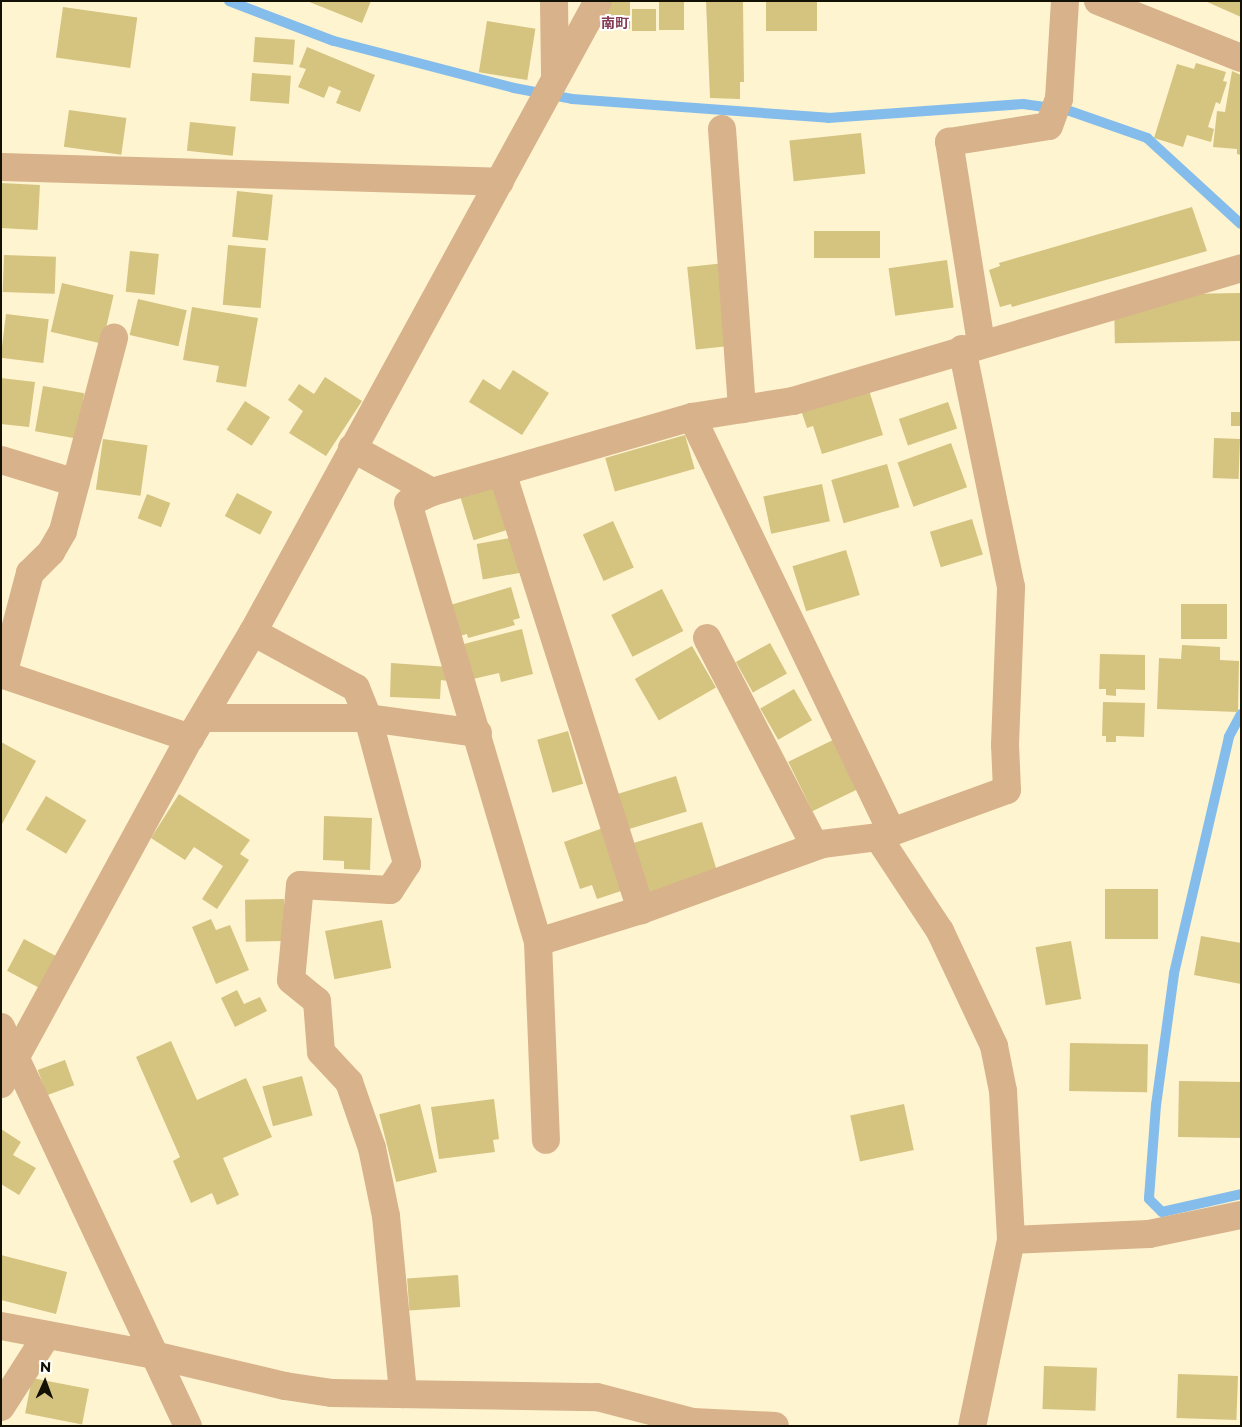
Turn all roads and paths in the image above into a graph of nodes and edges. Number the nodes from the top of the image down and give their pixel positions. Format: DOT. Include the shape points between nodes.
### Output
graph roads {
  1 [pos="554,1"];
  2 [pos="598,1"];
  3 [pos="1065,1"];
  4 [pos="1098,1"];
  5 [pos="1241,58"];
  6 [pos="549,90"];
  7 [pos="722,129"];
  8 [pos="1,167"];
  9 [pos="500,182"];
  10 [pos="1241,268"];
  11 [pos="114,338"];
  12 [pos="971,346"];
  13 [pos="742,409"];
  14 [pos="692,417"];
  15 [pos="352,448"];
  16 [pos="1,460"];
  17 [pos="502,472"];
  18 [pos="76,483"];
  19 [pos="432,492"];
  20 [pos="253,632"];
  21 [pos="707,638"];
  22 [pos="2,675"];
  23 [pos="368,718"];
  24 [pos="197,728"];
  25 [pos="478,734"];
  26 [pos="885,835"];
  27 [pos="815,846"];
  28 [pos="641,910"];
  29 [pos="538,942"];
  30 [pos="1,1027"];
  31 [pos="15,1058"];
  32 [pos="1,1084"];
  33 [pos="546,1140"];
  34 [pos="1241,1215"];
  35 [pos="1011,1240"];
  36 [pos="1,1326"];
  37 [pos="48,1335"];
  38 [pos="154,1355"];
  39 [pos="403,1394"];
  40 [pos="1,1407"];
  41 [pos="693,1424"];
  42 [pos="188,1426"];
  43 [pos="775,1426"];
  44 [pos="972,1426"];
  1 -- 6 [label="street"];
  2 -- 6 [label="street"];
  3 -- 12 [label="street" via="1055,109 1049,126 949,142"];
  4 -- 5 [label="street"];
  6 -- 9 [label="street"];
  7 -- 13 [label="street"];
  8 -- 9 [label="street"];
  9 -- 15 [label="street"];
  10 -- 12 [label="street"];
  11 -- 18 [label="street"];
  12 -- 13 [label="street" via="793,400"];
  12 -- 26 [label="street" via="1011,588 1005,745 1007,790"];
  13 -- 14 [label="street"];
  14 -- 17 [label="street"];
  14 -- 26 [label="street"];
  15 -- 19 [label="street"];
  15 -- 20 [label="street"];
  16 -- 18 [label="street"];
  17 -- 19 [label="street"];
  17 -- 28 [label="street"];
  18 -- 22 [label="street" via="63,531 50,552 30,573"];
  19 -- 25 [label="street" via="408,503"];
  20 -- 23 [label="street" via="356,688"];
  20 -- 24 [label="street"];
  21 -- 27 [label="street"];
  22 -- 24 [label="street"];
  23 -- 24 [label="street"];
  23 -- 25 [label="street"];
  23 -- 39 [label="street" via="406,864 390,890 300,885 291,980 317,1002 321,1052 349,1082 372,1148 386,1216"];
  24 -- 31 [label="street"];
  25 -- 29 [label="street"];
  26 -- 27 [label="street"];
  26 -- 35 [label="street" via="940,931 994,1046 1003,1091"];
  27 -- 28 [label="street"];
  28 -- 29 [label="street"];
  29 -- 33 [label="street"];
  30 -- 31 [label="street"];
  31 -- 32 [label="street"];
  31 -- 38 [label="street"];
  34 -- 35 [label="street" via="1150,1234"];
  35 -- 44 [label="street"];
  36 -- 37 [label="street"];
  37 -- 38 [label="street"];
  37 -- 40 [label="street"];
  38 -- 39 [label="street" via="285,1386 332,1393"];
  38 -- 42 [label="street"];
  39 -- 41 [label="street" via="597,1396"];
  41 -- 43 [label="street"];
}
